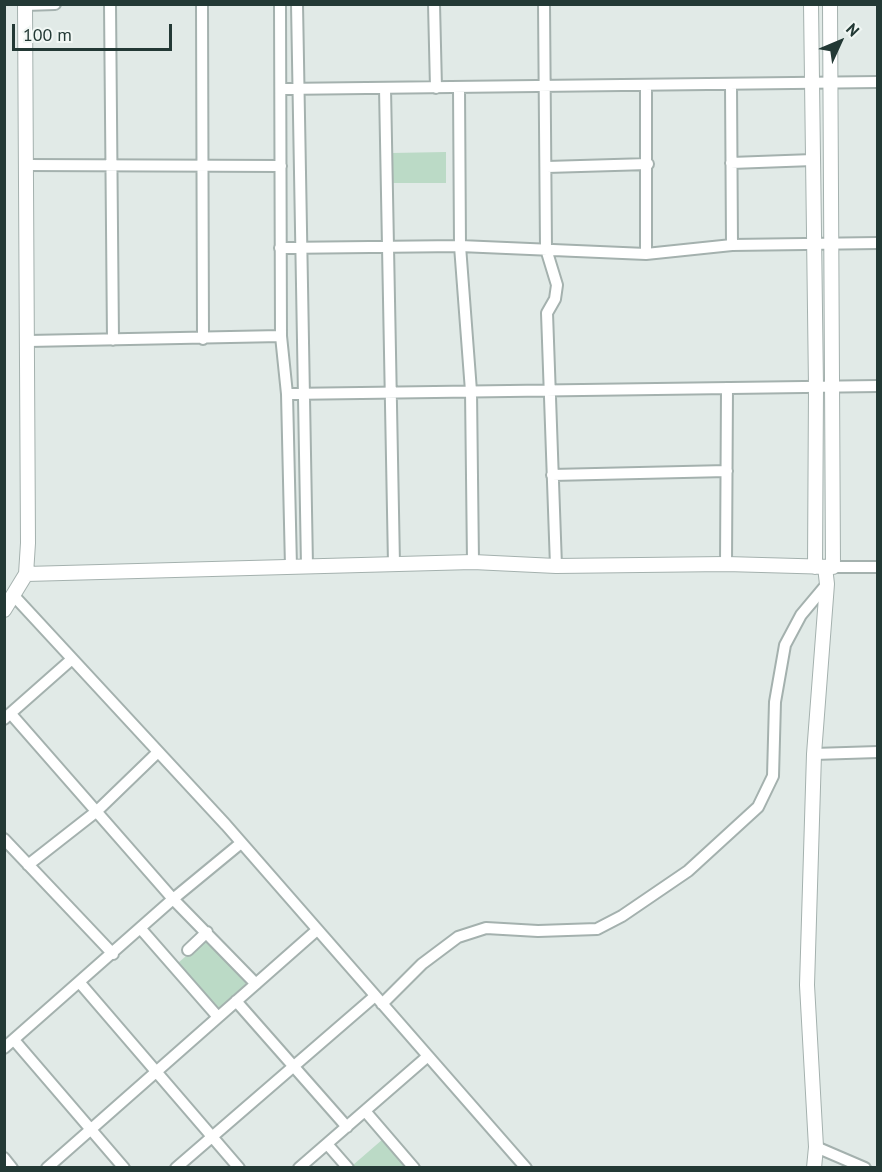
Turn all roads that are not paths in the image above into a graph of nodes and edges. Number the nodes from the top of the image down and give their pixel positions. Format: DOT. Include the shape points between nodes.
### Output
graph roads {
  1 [pos="55,4"];
  2 [pos="110,4"];
  3 [pos="202,4"];
  4 [pos="280,4"];
  5 [pos="297,4"];
  6 [pos="434,4"];
  7 [pos="544,4"];
  8 [pos="811,4"];
  9 [pos="830,4"];
  10 [pos="25,5"];
  11 [pos="878,82"];
  12 [pos="812,84"];
  13 [pos="831,84"];
  14 [pos="646,85"];
  15 [pos="731,85"];
  16 [pos="385,88"];
  17 [pos="436,88"];
  18 [pos="459,88"];
  19 [pos="544,88"];
  20 [pos="280,89"];
  21 [pos="297,90"];
  22 [pos="813,160"];
  23 [pos="731,163"];
  24 [pos="648,164"];
  25 [pos="26,165"];
  26 [pos="112,165"];
  27 [pos="202,165"];
  28 [pos="281,166"];
  29 [pos="547,167"];
  30 [pos="814,243"];
  31 [pos="832,243"];
  32 [pos="878,243"];
  33 [pos="732,245"];
  34 [pos="460,246"];
  35 [pos="280,248"];
  36 [pos="301,248"];
  37 [pos="388,249"];
  38 [pos="546,249"];
  39 [pos="646,254"];
  40 [pos="281,336"];
  41 [pos="203,339"];
  42 [pos="113,340"];
  43 [pos="28,341"];
  44 [pos="878,386"];
  45 [pos="816,387"];
  46 [pos="834,387"];
  47 [pos="727,388"];
  48 [pos="471,391"];
  49 [pos="548,391"];
  50 [pos="391,392"];
  51 [pos="304,393"];
  52 [pos="286,394"];
  53 [pos="727,471"];
  54 [pos="552,476"];
  55 [pos="473,562"];
  56 [pos="394,564"];
  57 [pos="726,564"];
  58 [pos="307,566"];
  59 [pos="556,566"];
  60 [pos="291,567"];
  61 [pos="825,567"];
  62 [pos="878,567"];
  63 [pos="26,574"];
  64 [pos="827,584"];
  65 [pos="15,597"];
  66 [pos="4,610"];
  67 [pos="72,658"];
  68 [pos="8,716"];
  69 [pos="158,752"];
  70 [pos="878,752"];
  71 [pos="814,754"];
  72 [pos="97,811"];
  73 [pos="4,839"];
  74 [pos="241,843"];
  75 [pos="28,865"];
  76 [pos="173,899"];
  77 [pos="141,929"];
  78 [pos="317,930"];
  79 [pos="207,932"];
  80 [pos="188,950"];
  81 [pos="113,954"];
  82 [pos="80,983"];
  83 [pos="256,984"];
  84 [pos="379,1000"];
  85 [pos="236,1001"];
  86 [pos="218,1017"];
  87 [pos="14,1040"];
  88 [pos="4,1048"];
  89 [pos="428,1056"];
  90 [pos="294,1066"];
  91 [pos="156,1071"];
  92 [pos="365,1111"];
  93 [pos="347,1127"];
  94 [pos="91,1129"];
  95 [pos="212,1136"];
  96 [pos="327,1144"];
  97 [pos="816,1147"];
  98 [pos="4,1158"];
  99 [pos="523,1166"];
  100 [pos="12,1167"];
  101 [pos="47,1167"];
  102 [pos="124,1167"];
  103 [pos="176,1167"];
  104 [pos="239,1167"];
  105 [pos="299,1167"];
  106 [pos="348,1167"];
  107 [pos="414,1167"];
  108 [pos="814,1167"];
  109 [pos="865,1167"];
  1 -- 10 [label="street"];
  2 -- 26 [label="street"];
  3 -- 27 [label="street"];
  4 -- 20 [label="street"];
  5 -- 21 [label="street"];
  6 -- 17 [label="street"];
  7 -- 19 [label="street"];
  8 -- 12 [label="street"];
  9 -- 13 [label="street"];
  10 -- 25 [label="street"];
  11 -- 13 [label="street"];
  12 -- 13 [label="street"];
  12 -- 15 [label="street"];
  12 -- 22 [label="street"];
  13 -- 31 [label="street"];
  14 -- 15 [label="street"];
  14 -- 19 [label="street"];
  14 -- 24 [label="street"];
  15 -- 23 [label="street"];
  16 -- 17 [label="street"];
  16 -- 21 [label="street"];
  16 -- 37 [label="street"];
  17 -- 18 [label="street"];
  18 -- 19 [label="street"];
  18 -- 34 [label="street"];
  19 -- 29 [label="street"];
  20 -- 21 [label="street"];
  20 -- 28 [label="street"];
  21 -- 36 [label="street"];
  22 -- 23 [label="street"];
  22 -- 30 [label="street"];
  23 -- 33 [label="street"];
  24 -- 29 [label="street"];
  24 -- 39 [label="street"];
  25 -- 26 [label="street"];
  25 -- 43 [label="street"];
  26 -- 27 [label="street"];
  26 -- 42 [label="street"];
  27 -- 28 [label="street"];
  27 -- 41 [label="street"];
  28 -- 35 [label="street"];
  29 -- 38 [label="street"];
  30 -- 31 [label="street"];
  30 -- 33 [label="street"];
  30 -- 45 [label="street"];
  31 -- 32 [label="street"];
  31 -- 46 [label="street"];
  33 -- 39 [label="street"];
  34 -- 37 [label="street"];
  34 -- 38 [label="street"];
  34 -- 48 [label="street"];
  35 -- 36 [label="street"];
  35 -- 40 [label="street"];
  36 -- 37 [label="street"];
  36 -- 51 [label="street"];
  37 -- 50 [label="street"];
  38 -- 39 [label="street"];
  38 -- 49 [label="street" via="557,285 547,313"];
  40 -- 41 [label="street"];
  40 -- 52 [label="street"];
  41 -- 42 [label="street"];
  42 -- 43 [label="street"];
  43 -- 63 [label="street"];
  44 -- 46 [label="street"];
  45 -- 46 [label="street"];
  45 -- 47 [label="street"];
  45 -- 61 [label="street"];
  46 -- 61 [label="street"];
  47 -- 49 [label="street"];
  47 -- 53 [label="street"];
  48 -- 49 [label="street"];
  48 -- 50 [label="street"];
  48 -- 55 [label="street"];
  49 -- 54 [label="street"];
  50 -- 51 [label="street"];
  50 -- 56 [label="street"];
  51 -- 52 [label="street"];
  51 -- 58 [label="street"];
  52 -- 60 [label="street"];
  53 -- 54 [label="street"];
  53 -- 57 [label="street"];
  54 -- 59 [label="street"];
  55 -- 56 [label="street"];
  55 -- 59 [label="street"];
  56 -- 58 [label="street"];
  57 -- 59 [label="street"];
  57 -- 61 [label="street"];
  58 -- 60 [label="street"];
  60 -- 63 [label="street"];
  61 -- 62 [label="street"];
  61 -- 64 [label="street"];
  63 -- 65 [label="street"];
  64 -- 71 [label="street"];
  64 -- 84 [label="street" via="801,615 785,645 775,702 773,776 758,807 688,871 622,916 597,928 486,928 458,937"];
  65 -- 66 [label="street"];
  65 -- 67 [label="street"];
  67 -- 68 [label="street"];
  67 -- 69 [label="street"];
  68 -- 72 [label="street"];
  69 -- 72 [label="street"];
  69 -- 74 [label="street"];
  70 -- 71 [label="street"];
  71 -- 97 [label="street" via="807,985"];
  72 -- 75 [label="street"];
  72 -- 76 [label="street"];
  73 -- 75 [label="street"];
  74 -- 76 [label="street"];
  74 -- 78 [label="street"];
  75 -- 81 [label="street"];
  76 -- 77 [label="street"];
  76 -- 79 [label="street"];
  77 -- 81 [label="street"];
  77 -- 86 [label="street"];
  78 -- 83 [label="street"];
  78 -- 84 [label="street"];
  79 -- 80 [label="street"];
  79 -- 83 [label="street"];
  81 -- 82 [label="street"];
  82 -- 87 [label="street"];
  82 -- 91 [label="street"];
  83 -- 85 [label="street"];
  84 -- 89 [label="street"];
  84 -- 90 [label="street"];
  85 -- 86 [label="street"];
  85 -- 90 [label="street"];
  86 -- 91 [label="street"];
  87 -- 88 [label="street"];
  87 -- 94 [label="street"];
  89 -- 92 [label="street"];
  89 -- 99 [label="street"];
  90 -- 93 [label="street"];
  90 -- 95 [label="street"];
  91 -- 94 [label="street"];
  91 -- 95 [label="street"];
  92 -- 93 [label="street"];
  92 -- 107 [label="street"];
  93 -- 96 [label="street"];
  94 -- 101 [label="street"];
  94 -- 102 [label="street"];
  95 -- 103 [label="street"];
  95 -- 104 [label="street"];
  96 -- 105 [label="street"];
  96 -- 106 [label="street"];
  97 -- 108 [label="street"];
  97 -- 109 [label="street"];
  98 -- 100 [label="street"];
}
